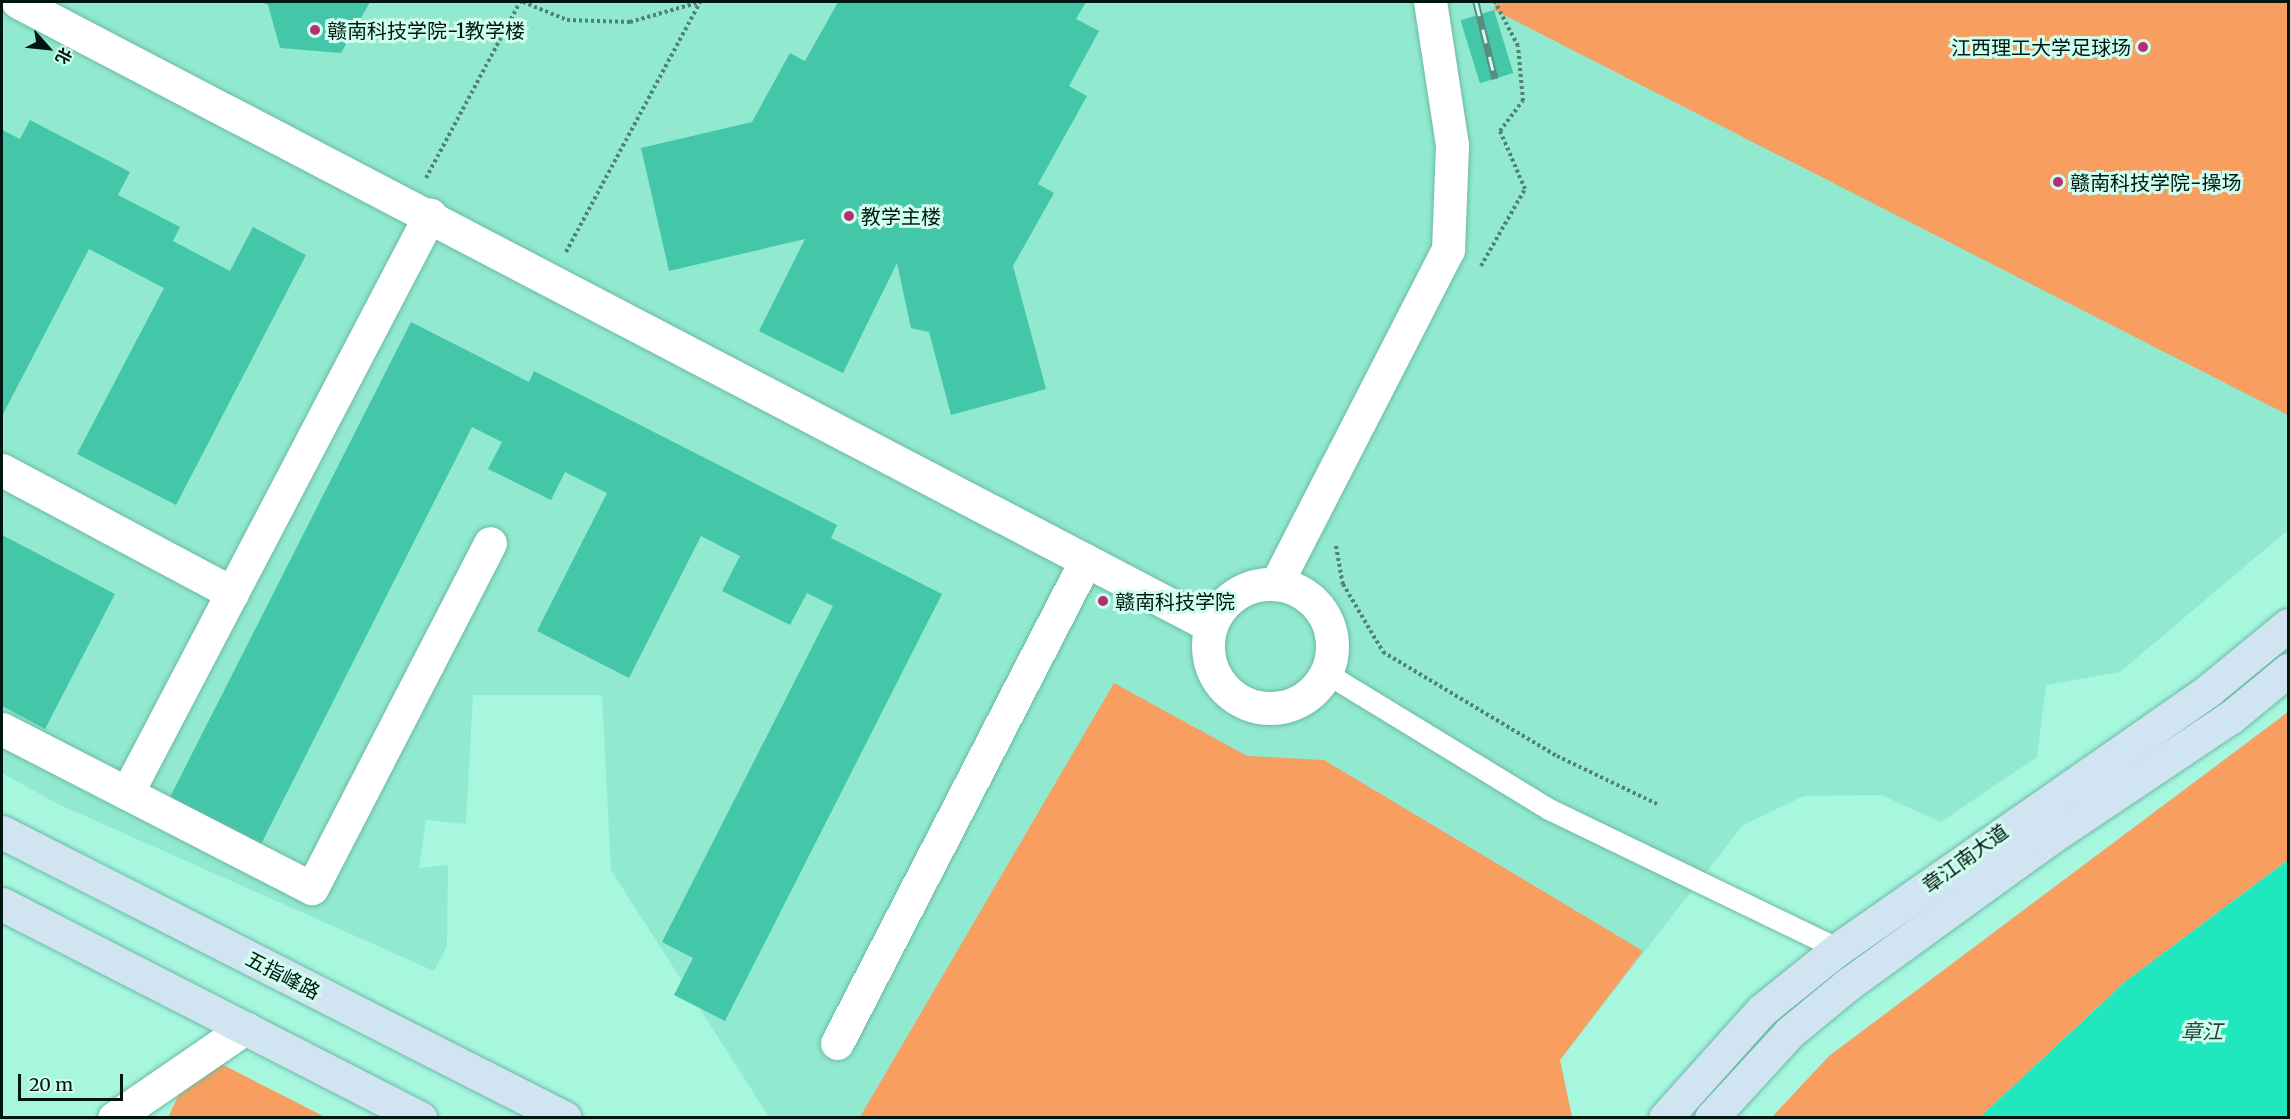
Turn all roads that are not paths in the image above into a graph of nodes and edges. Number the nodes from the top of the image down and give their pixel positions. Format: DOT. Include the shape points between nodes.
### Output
graph roads {
  1 [pos="18,2"];
  2 [pos="1430,2"];
  3 [pos="421,210"];
  4 [pos="2,470"];
  5 [pos="490,543"];
  6 [pos="1086,560"];
  7 [pos="1276,584"];
  8 [pos="232,593"];
  9 [pos="2289,625"];
  10 [pos="1211,626"];
  11 [pos="2289,670"];
  12 [pos="1326,673"];
  13 [pos="2,729"];
  14 [pos="127,793"];
  15 [pos="2,832"];
  16 [pos="2,904"];
  17 [pos="1838,949"];
  18 [pos="245,1028"];
  19 [pos="837,1043"];
  20 [pos="114,1118"];
  21 [pos="421,1118"];
  22 [pos="565,1118"];
  23 [pos="1665,1118"];
  24 [pos="1711,1118"];
  1 -- 3 [label="street"];
  2 -- 7 [label="street" via="1452,145 1448,250"];
  3 -- 6 [label="street"];
  3 -- 8 [label="street"];
  4 -- 8 [label="street"];
  5 -- 14 [label="street" via="312,888"];
  6 -- 10 [label="street"];
  6 -- 19 [label="street"];
  7 -- 10 [label="street" via="1238,593"];
  7 -- 12 [label="street" via="1308,596 1320,609 1332,640"];
  8 -- 14 [label="street"];
  9 -- 17 [label="main road, 章江南大道" via="2209,690"];
  10 -- 12 [label="street" via="1210,663 1217,680 1246,704 1283,707 1316,689"];
  11 -- 24 [label="main road, 章江南大道" via="2231,717 2050,838 1847,985 1790,1032"];
  12 -- 17 [label="lane" via="1549,809"];
  13 -- 14 [label="street"];
  15 -- 22 [label="main road, 五指峰路"];
  16 -- 18 [label="main road"];
  17 -- 23 [label="main road, 章江南大道" via="1762,1010"];
  18 -- 20 [label="street"];
  18 -- 21 [label="main road"];
}
